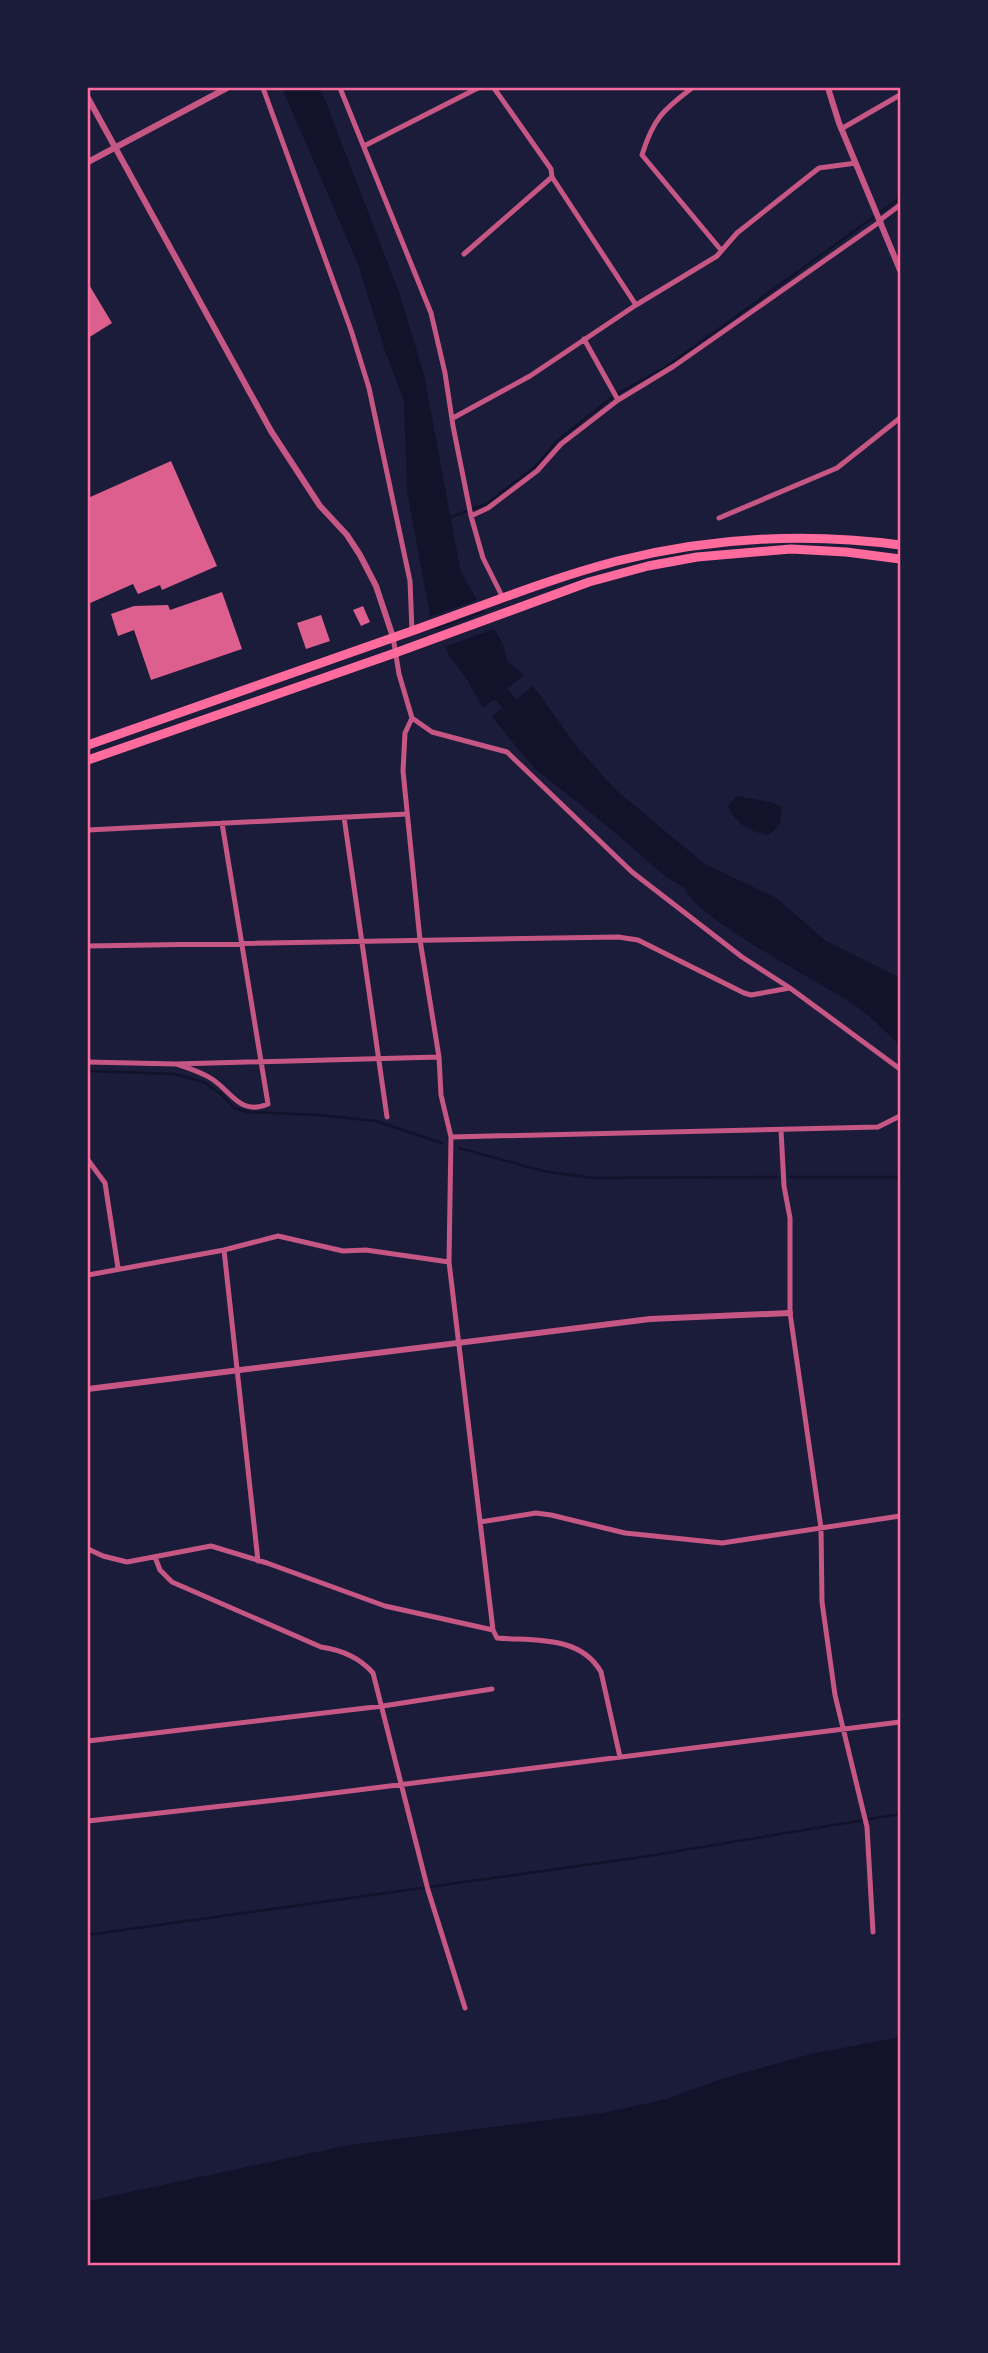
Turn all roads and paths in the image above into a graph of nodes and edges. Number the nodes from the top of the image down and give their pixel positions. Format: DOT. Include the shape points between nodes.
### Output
graph roads {
  1 [pos="226,88"];
  2 [pos="263,88"];
  3 [pos="340,88"];
  4 [pos="478,88"];
  5 [pos="494,88"];
  6 [pos="692,88"];
  7 [pos="828,88"];
  8 [pos="901,95"];
  9 [pos="88,98"];
  10 [pos="841,128"];
  11 [pos="364,146"];
  12 [pos="115,147"];
  13 [pos="88,162"];
  14 [pos="856,163"];
  15 [pos="552,177"];
  16 [pos="901,205"];
  17 [pos="881,220"];
  18 [pos="721,250"];
  19 [pos="464,254"];
  20 [pos="901,270"];
  21 [pos="636,305"];
  22 [pos="584,340"];
  23 [pos="618,400"];
  24 [pos="453,418"];
  25 [pos="901,418"];
  26 [pos="471,516"];
  27 [pos="719,518"];
  28 [pos="901,545"];
  29 [pos="901,559"];
  30 [pos="500,599"];
  31 [pos="416,629"];
  32 [pos="393,637"];
  33 [pos="395,653"];
  34 [pos="412,718"];
  35 [pos="88,745"];
  36 [pos="88,760"];
  37 [pos="407,814"];
  38 [pos="344,817"];
  39 [pos="222,823"];
  40 [pos="88,830"];
  41 [pos="420,940"];
  42 [pos="362,941"];
  43 [pos="242,943"];
  44 [pos="88,946"];
  45 [pos="790,988"];
  46 [pos="439,1057"];
  47 [pos="379,1059"];
  48 [pos="88,1062"];
  49 [pos="261,1062"];
  50 [pos="176,1064"];
  51 [pos="901,1069"];
  52 [pos="901,1116"];
  53 [pos="387,1117"];
  54 [pos="780,1130"];
  55 [pos="451,1137"];
  56 [pos="88,1160"];
  57 [pos="224,1250"];
  58 [pos="449,1262"];
  59 [pos="118,1268"];
  60 [pos="88,1275"];
  61 [pos="789,1313"];
  62 [pos="457,1342"];
  63 [pos="237,1370"];
  64 [pos="88,1389"];
  65 [pos="901,1516"];
  66 [pos="480,1522"];
  67 [pos="821,1528"];
  68 [pos="88,1549"];
  69 [pos="155,1557"];
  70 [pos="258,1561"];
  71 [pos="493,1630"];
  72 [pos="492,1689"];
  73 [pos="383,1706"];
  74 [pos="901,1722"];
  75 [pos="844,1729"];
  76 [pos="88,1741"];
  77 [pos="620,1757"];
  78 [pos="403,1784"];
  79 [pos="88,1821"];
  80 [pos="873,1932"];
  81 [pos="464,2008"];
  1 -- 12 [label="street"];
  2 -- 31 [label="street" via="369,388"];
  3 -- 11 [label="street"];
  4 -- 11 [label="street"];
  5 -- 15 [label="street" via="551,169"];
  6 -- 18 [label="street" via="662,111 642,155"];
  7 -- 10 [label="street"];
  8 -- 10 [label="street"];
  9 -- 12 [label="street"];
  10 -- 14 [label="street"];
  11 -- 24 [label="street" via="431,313"];
  12 -- 13 [label="street"];
  12 -- 32 [label="street" via="271,431 320,506 360,555"];
  14 -- 17 [label="street"];
  14 -- 18 [label="street" via="820,168"];
  15 -- 19 [label="street"];
  15 -- 21 [label="street"];
  16 -- 17 [label="street"];
  17 -- 20 [label="street"];
  17 -- 23 [label="street" via="674,366"];
  18 -- 21 [label="street"];
  21 -- 22 [label="street"];
  22 -- 23 [label="street"];
  22 -- 24 [label="street"];
  23 -- 26 [label="street" via="561,444 537,471"];
  24 -- 26 [label="street"];
  25 -- 27 [label="street" via="836,468"];
  26 -- 30 [label="street"];
  28 -- 30 [label="highway" via="799,537 696,545 615,562"];
  29 -- 33 [label="highway" via="791,549 697,556 620,573"];
  30 -- 31 [label="highway"];
  31 -- 32 [label="highway"];
  32 -- 33 [label="street"];
  32 -- 35 [label="highway"];
  33 -- 34 [label="street"];
  33 -- 36 [label="highway"];
  34 -- 37 [label="street" via="405,733"];
  34 -- 45 [label="street" via="432,732 506,752 632,872"];
  37 -- 38 [label="street"];
  37 -- 41 [label="street"];
  38 -- 39 [label="street"];
  38 -- 42 [label="street"];
  39 -- 40 [label="street"];
  39 -- 43 [label="street"];
  41 -- 42 [label="street"];
  41 -- 45 [label="street" via="618,937 638,940 744,993"];
  41 -- 46 [label="street"];
  42 -- 43 [label="street"];
  42 -- 47 [label="street"];
  43 -- 44 [label="street"];
  43 -- 49 [label="street"];
  45 -- 51 [label="street"];
  46 -- 47 [label="street"];
  46 -- 55 [label="street" via="441,1095"];
  47 -- 49 [label="street"];
  47 -- 53 [label="street"];
  48 -- 50 [label="street"];
  49 -- 50 [label="street"];
  49 -- 50 [label="street" via="268,1104 260,1108 238,1104 213,1080"];
  52 -- 54 [label="street" via="877,1127"];
  54 -- 55 [label="street"];
  54 -- 61 [label="street" via="790,1218"];
  55 -- 58 [label="street"];
  56 -- 59 [label="street" via="105,1183"];
  57 -- 58 [label="street" via="278,1236 344,1251"];
  57 -- 59 [label="street"];
  57 -- 63 [label="street"];
  58 -- 62 [label="street"];
  59 -- 60 [label="street"];
  61 -- 62 [label="street" via="650,1319"];
  61 -- 67 [label="street"];
  62 -- 63 [label="street"];
  62 -- 66 [label="street"];
  63 -- 64 [label="street"];
  63 -- 70 [label="street"];
  65 -- 67 [label="street"];
  66 -- 67 [label="street" via="537,1513 625,1533 722,1543"];
  66 -- 71 [label="street"];
  67 -- 75 [label="street" via="822,1602"];
  68 -- 69 [label="street" via="127,1562"];
  69 -- 70 [label="street" via="211,1546"];
  69 -- 73 [label="street" via="172,1582 363,1662 373,1674"];
  70 -- 71 [label="street" via="385,1606"];
  71 -- 77 [label="street" via="497,1638 561,1642 594,1661 601,1672"];
  72 -- 73 [label="street"];
  73 -- 76 [label="street"];
  73 -- 78 [label="street"];
  74 -- 75 [label="street"];
  75 -- 77 [label="street"];
  75 -- 80 [label="street" via="867,1827"];
  77 -- 78 [label="street"];
  78 -- 79 [label="street"];
  78 -- 81 [label="street" via="428,1890"];
}
